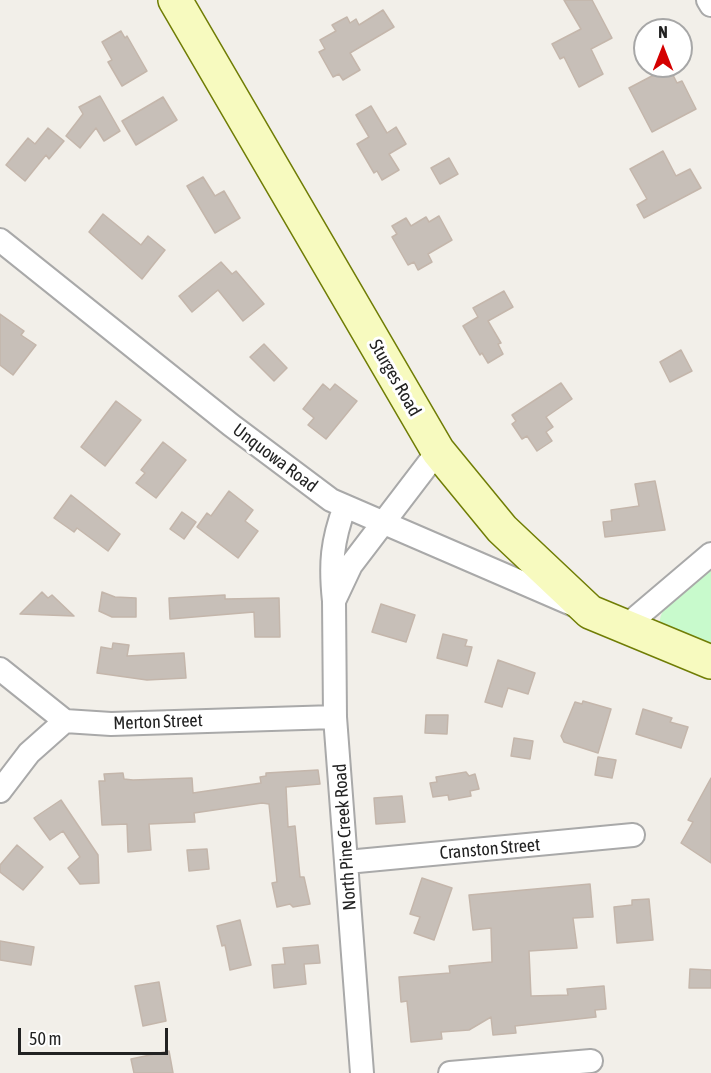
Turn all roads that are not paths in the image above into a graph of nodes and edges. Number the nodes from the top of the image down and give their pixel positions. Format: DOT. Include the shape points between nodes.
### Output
graph roads {
  1 [pos="175,0"];
  2 [pos="708,0"];
  3 [pos="711,5"];
  4 [pos="0,240"];
  5 [pos="438,451"];
  6 [pos="345,506"];
  7 [pos="383,524"];
  8 [pos="711,555"];
  9 [pos="334,601"];
  10 [pos="590,612"];
  11 [pos="626,627"];
  12 [pos="711,662"];
  13 [pos="0,669"];
  14 [pos="335,717"];
  15 [pos="65,721"];
  16 [pos="0,791"];
  17 [pos="633,835"];
  18 [pos="347,862"];
  19 [pos="591,1061"];
  20 [pos="362,1073"];
  21 [pos="450,1073"];
  1 -- 5 [label="main road, Sturges Road"];
  2 -- 3 [label="street"];
  4 -- 6 [label="street, Unquowa Road" via="231,425"];
  5 -- 7 [label="street, North Pine Creek Road"];
  5 -- 10 [label="main road, Sturges Road" via="502,529"];
  6 -- 7 [label="street, Unquowa Road"];
  6 -- 9 [label="street, North Pine Creek Road" via="330,567"];
  7 -- 9 [label="street, North Pine Creek Road" via="351,565"];
  7 -- 10 [label="street, Unquowa Road"];
  8 -- 11 [label="street"];
  9 -- 14 [label="street, North Pine Creek Road"];
  10 -- 11 [label="main road, Sturges Road"];
  11 -- 12 [label="main road, Sturges Road"];
  13 -- 15 [label="street"];
  14 -- 15 [label="street, Merton Street" via="111,724"];
  14 -- 18 [label="street, North Pine Creek Road"];
  15 -- 16 [label="street" via="29,753"];
  17 -- 18 [label="street, Cranston Street"];
  18 -- 20 [label="street, North Pine Creek Road"];
  19 -- 21 [label="street"];
}
